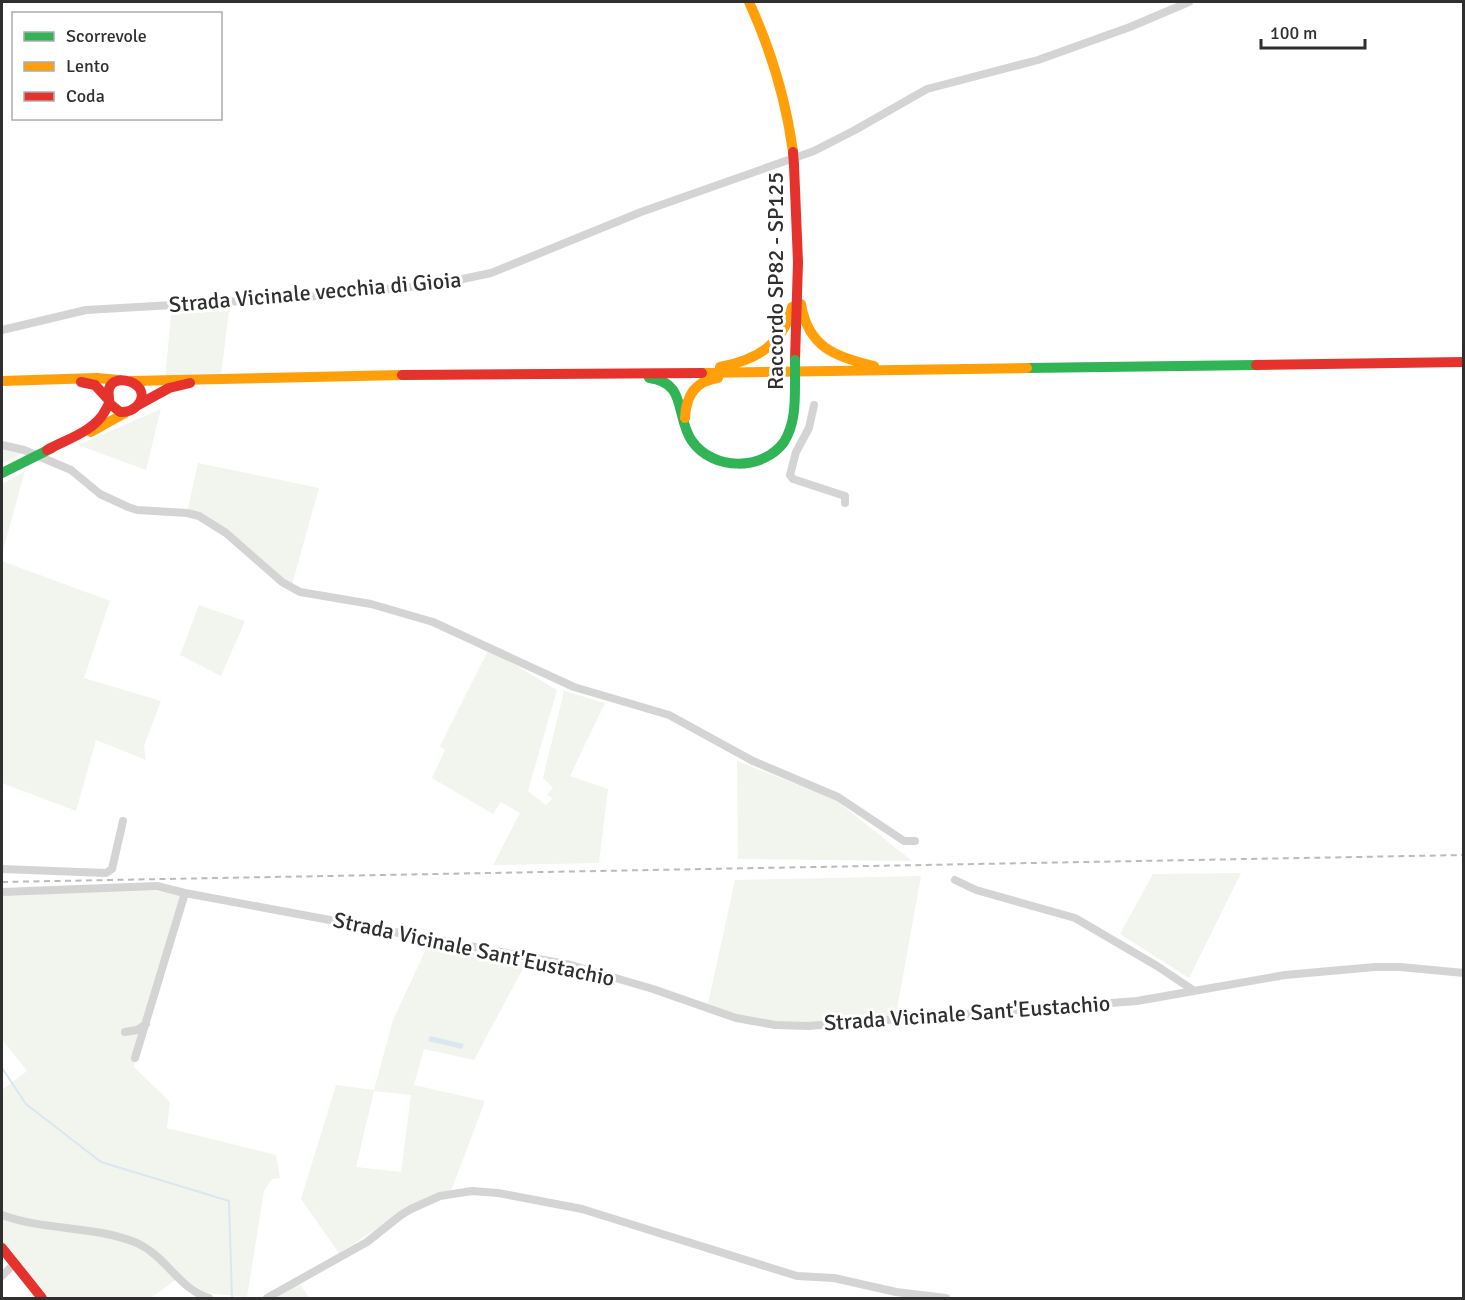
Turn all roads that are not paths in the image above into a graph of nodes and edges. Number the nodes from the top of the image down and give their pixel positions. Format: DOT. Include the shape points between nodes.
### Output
graph roads {
  1 [pos="749,2"];
  2 [pos="1189,2"];
  3 [pos="798,271"];
  4 [pos="2,330"];
  5 [pos="1464,362"];
  6 [pos="894,370"];
  7 [pos="771,372"];
  8 [pos="613,373"];
  9 [pos="686,374"];
  10 [pos="241,377"];
  11 [pos="69,379"];
  12 [pos="119,380"];
  13 [pos="2,381"];
  14 [pos="131,381"];
  15 [pos="108,401"];
  16 [pos="138,405"];
  17 [pos="814,405"];
  18 [pos="125,413"];
  19 [pos="686,424"];
  20 [pos="2,445"];
  21 [pos="47,450"];
  22 [pos="36,456"];
  23 [pos="2,473"];
  24 [pos="845,503"];
  25 [pos="123,821"];
  26 [pos="915,841"];
  27 [pos="2,869"];
  28 [pos="955,880"];
  29 [pos="2,892"];
  30 [pos="185,893"];
  31 [pos="1464,973"];
  32 [pos="1193,990"];
  33 [pos="146,1024"];
  34 [pos="125,1032"];
  35 [pos="135,1059"];
  36 [pos="2,1215"];
  37 [pos="2,1248"];
  38 [pos="14,1264"];
  39 [pos="2,1276"];
  40 [pos="42,1299"];
  41 [pos="209,1299"];
  42 [pos="267,1299"];
  43 [pos="946,1299"];
  1 -- 3 [label="main road, Raccordo SP82 - SP125, bridge" via="781,91 793,152"];
  2 -- 4 [label="street, Strada Vicinale vecchia di Gioia" via="1038,60 927,89 814,151 641,212 491,273 439,284 296,298 86,310"];
  3 -- 6 [label="main road" via="802,313 812,336 844,358"];
  3 -- 9 [label="main road" via="787,325 767,348 737,364"];
  3 -- 19 [label="main road, Raccordo SP82 - SP125, bridge" via="794,413 790,430 777,450 760,461 741,464 713,457 694,443"];
  5 -- 6 [label="main road"];
  6 -- 7 [label="main road"];
  7 -- 9 [label="main road"];
  7 -- 19 [label="main road" via="700,383 688,396"];
  8 -- 9 [label="main road"];
  8 -- 10 [label="main road"];
  8 -- 19 [label="main road, Raccordo SP82 - SP125" via="654,378 668,385"];
  10 -- 14 [label="main road"];
  10 -- 16 [label="main road" via="169,388"];
  11 -- 12 [label="main road"];
  11 -- 13 [label="main road"];
  11 -- 15 [label="main road" via="95,385"];
  12 -- 14 [label="main road"];
  12 -- 15 [label="main road" via="109,389"];
  14 -- 16 [label="main road" via="139,389"];
  15 -- 18 [label="main road" via="116,411"];
  15 -- 21 [label="main road" via="95,424"];
  16 -- 18 [label="main road"];
  17 -- 24 [label="street" via="810,428 796,452 790,475 792,479 845,496"];
  18 -- 21 [label="main road" via="84,436"];
  20 -- 22 [label="street"];
  21 -- 22 [label="main road"];
  22 -- 23 [label="main road"];
  22 -- 26 [label="street" via="70,470 100,494 128,507 199,516 300,592 371,604 433,622 573,687 669,716 753,760 838,797 904,841"];
  25 -- 27 [label="street" via="112,869 106,873"];
  28 -- 32 [label="street" via="976,890 1075,918"];
  29 -- 30 [label="street, Strada Vicinale Sant'Eustachio" via="157,886"];
  30 -- 32 [label="street, Strada Vicinale Sant'Eustachio" via="571,965 727,1016 775,1025 808,1026 1137,1001"];
  30 -- 33 [label="street"];
  31 -- 32 [label="street, Strada Vicinale Sant'Eustachio" via="1375,967 1286,975"];
  33 -- 34 [label="street"];
  33 -- 35 [label="street"];
  36 -- 41 [label="street" via="25,1223 89,1230 135,1243 153,1251 194,1292"];
  37 -- 38 [label="main road"];
  38 -- 39 [label="street"];
  38 -- 40 [label="main road"];
  42 -- 43 [label="street" via="367,1242 411,1209 440,1196 472,1191 582,1209 797,1276 834,1278"];
}
